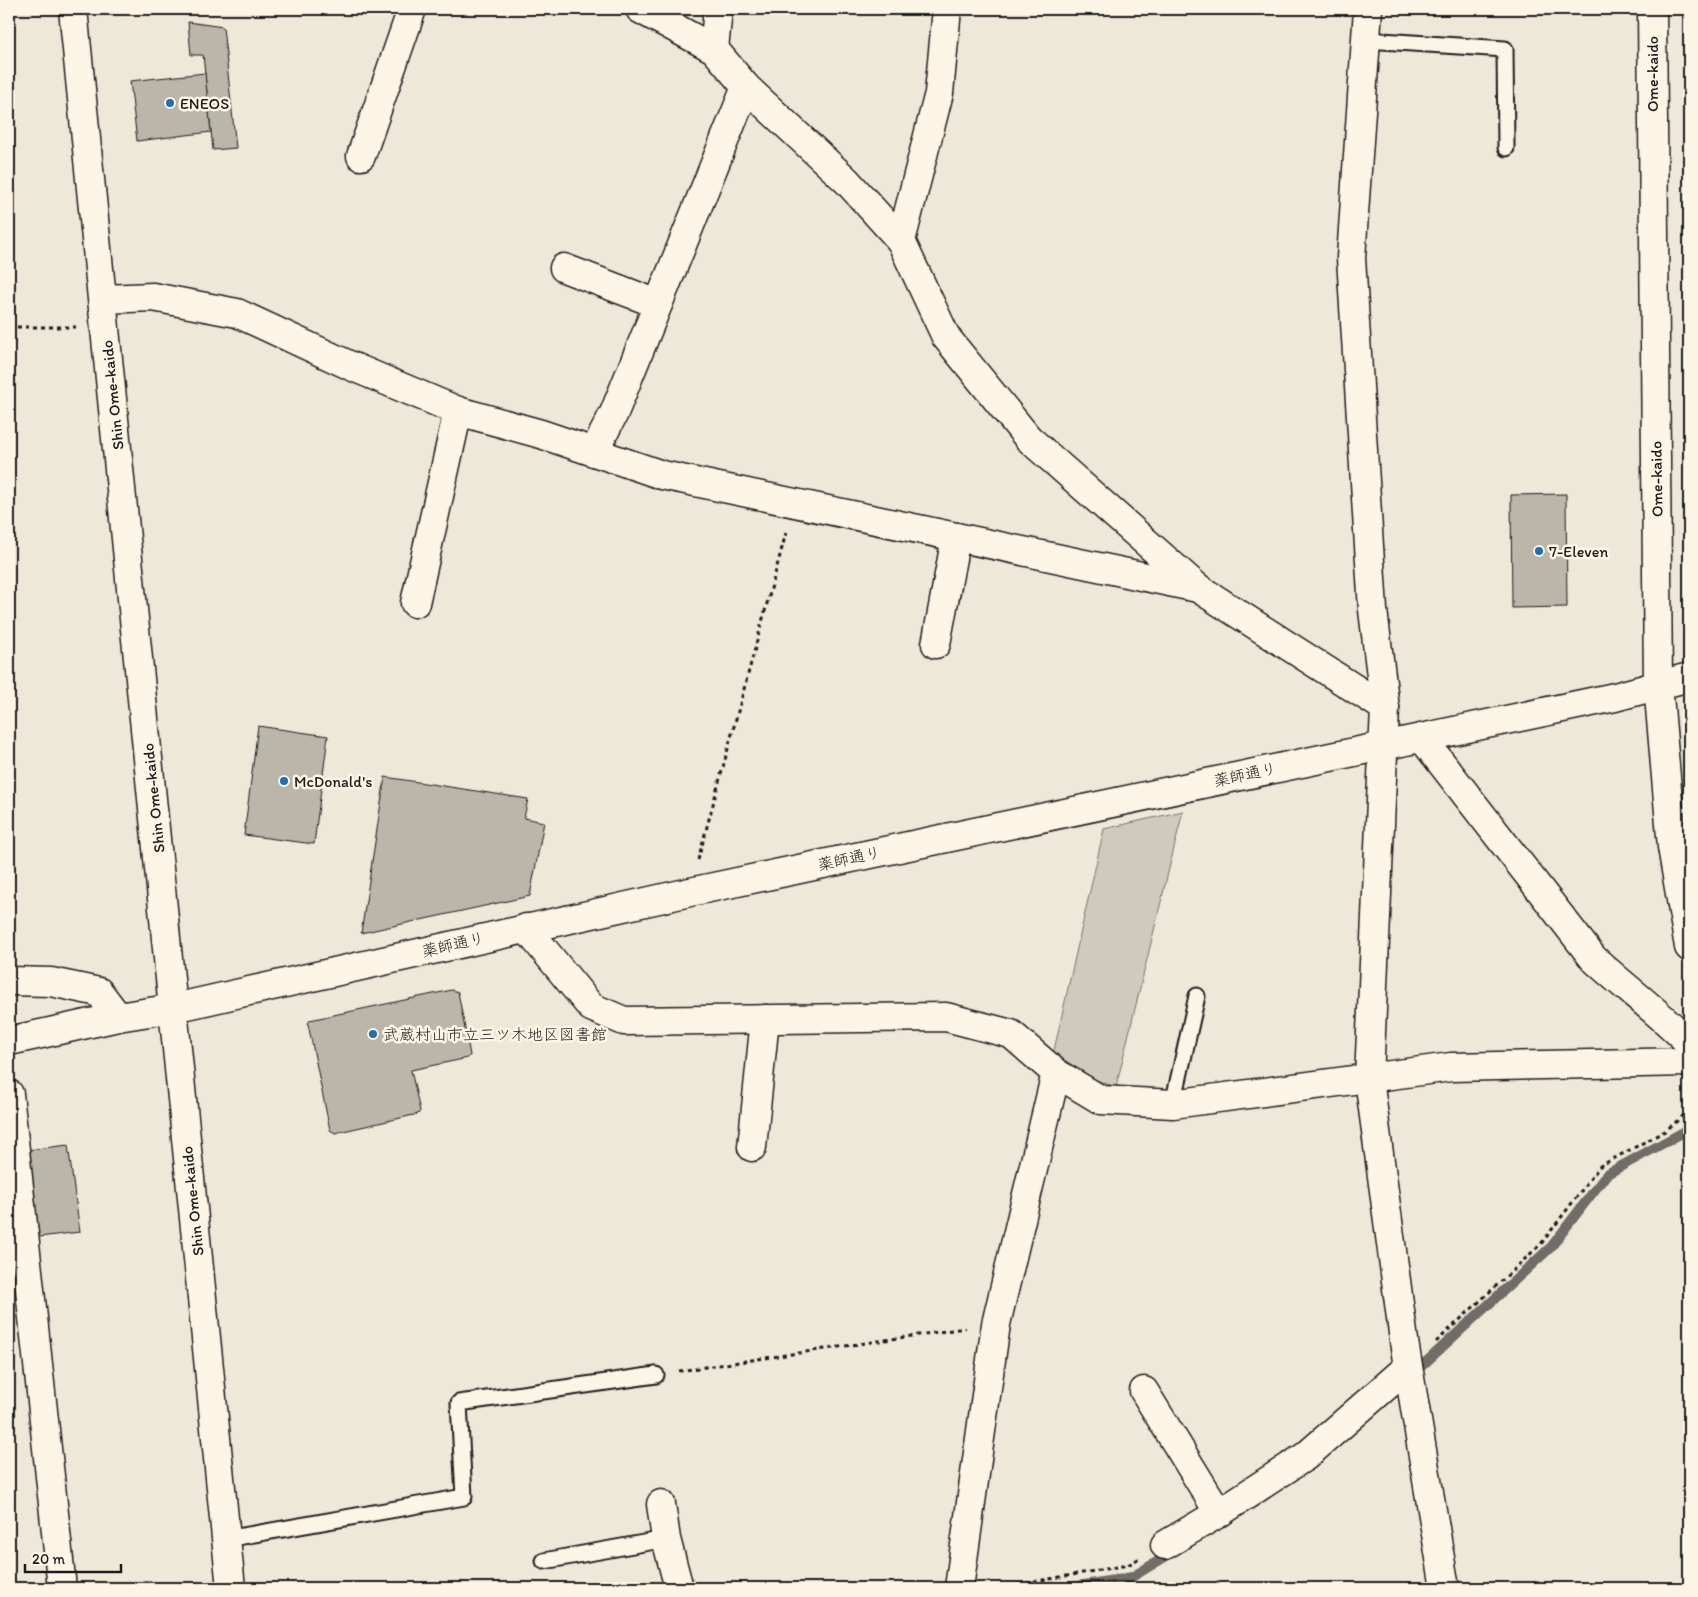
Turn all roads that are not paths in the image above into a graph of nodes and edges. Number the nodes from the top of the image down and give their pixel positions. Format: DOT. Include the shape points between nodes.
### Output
graph roads {
  1 [pos="73,9"];
  2 [pos="412,9"];
  3 [pos="640,9"];
  4 [pos="718,9"];
  5 [pos="947,9"];
  6 [pos="1368,9"];
  7 [pos="1652,9"];
  8 [pos="1366,40"];
  9 [pos="714,49"];
  10 [pos="746,87"];
  11 [pos="1506,148"];
  12 [pos="361,156"];
  13 [pos="900,241"];
  14 [pos="564,268"];
  15 [pos="103,299"];
  16 [pos="658,304"];
  17 [pos="458,411"];
  18 [pos="594,452"];
  19 [pos="956,538"];
  20 [pos="1198,588"];
  21 [pos="415,603"];
  22 [pos="936,644"];
  23 [pos="1689,677"];
  24 [pos="1658,684"];
  25 [pos="1385,708"];
  26 [pos="1422,738"];
  27 [pos="1384,745"];
  28 [pos="526,928"];
  29 [pos="1689,947"];
  30 [pos="9,981"];
  31 [pos="1197,996"];
  32 [pos="174,1008"];
  33 [pos="118,1017"];
  34 [pos="765,1019"];
  35 [pos="9,1041"];
  36 [pos="1689,1043"];
  37 [pos="1689,1062"];
  38 [pos="1056,1073"];
  39 [pos="1369,1079"];
  40 [pos="9,1094"];
  41 [pos="1173,1104"];
  42 [pos="752,1147"];
  43 [pos="656,1375"];
  44 [pos="1410,1376"];
  45 [pos="1144,1391"];
  46 [pos="661,1504"];
  47 [pos="1220,1513"];
  48 [pos="226,1539"];
  49 [pos="666,1539"];
  50 [pos="1165,1545"];
  51 [pos="544,1562"];
  52 [pos="62,1588"];
  53 [pos="230,1588"];
  54 [pos="679,1588"];
  55 [pos="958,1588"];
  56 [pos="1446,1588"];
  1 -- 15 [label="street, Shin Ome-kaido"];
  2 -- 12 [label="street"];
  3 -- 9 [label="street"];
  4 -- 9 [label="street"];
  5 -- 13 [label="street" via="939,93"];
  6 -- 8 [label="street"];
  7 -- 24 [label="street, Ome-kaido"];
  8 -- 11 [label="lane" via="1505,49"];
  8 -- 25 [label="street" via="1351,258 1373,610"];
  9 -- 10 [label="street"];
  10 -- 13 [label="street" via="847,181"];
  10 -- 16 [label="street"];
  13 -- 20 [label="street" via="946,337 1028,438"];
  14 -- 16 [label="street"];
  15 -- 17 [label="street" via="153,297 237,313"];
  15 -- 32 [label="street, Shin Ome-kaido"];
  16 -- 18 [label="street" via="614,413"];
  17 -- 18 [label="street"];
  17 -- 21 [label="street"];
  18 -- 19 [label="street" via="662,475"];
  19 -- 20 [label="street"];
  19 -- 22 [label="street"];
  20 -- 25 [label="street"];
  23 -- 24 [label="street, 薬師通り"];
  24 -- 26 [label="street, 薬師通り" via="1615,697"];
  24 -- 29 [label="street, Ome-kaido" via="1672,847"];
  25 -- 27 [label="street"];
  26 -- 27 [label="street, 薬師通り"];
  26 -- 36 [label="street" via="1593,958 1659,1013"];
  27 -- 28 [label="street, 薬師通り"];
  27 -- 39 [label="street"];
  28 -- 32 [label="street, 薬師通り"];
  28 -- 34 [label="street" via="590,1007 624,1022"];
  30 -- 33 [label="street" via="51,982 99,992"];
  31 -- 41 [label="lane"];
  32 -- 33 [label="street, 薬師通り"];
  32 -- 48 [label="street, Shin Ome-kaido"];
  33 -- 35 [label="street, 薬師通り"];
  34 -- 38 [label="street" via="946,1016 1010,1034"];
  34 -- 42 [label="street"];
  37 -- 39 [label="street" via="1451,1067"];
  38 -- 41 [label="street" via="1100,1100"];
  38 -- 55 [label="street" via="996,1324"];
  39 -- 41 [label="street"];
  39 -- 44 [label="street"];
  40 -- 52 [label="street"];
  43 -- 48 [label="lane" via="459,1403 464,1497"];
  44 -- 47 [label="street" via="1306,1456"];
  44 -- 56 [label="street"];
  45 -- 47 [label="street"];
  46 -- 49 [label="street"];
  47 -- 50 [label="street"];
  48 -- 53 [label="street, Shin Ome-kaido"];
  49 -- 51 [label="lane"];
  49 -- 54 [label="street"];
}
